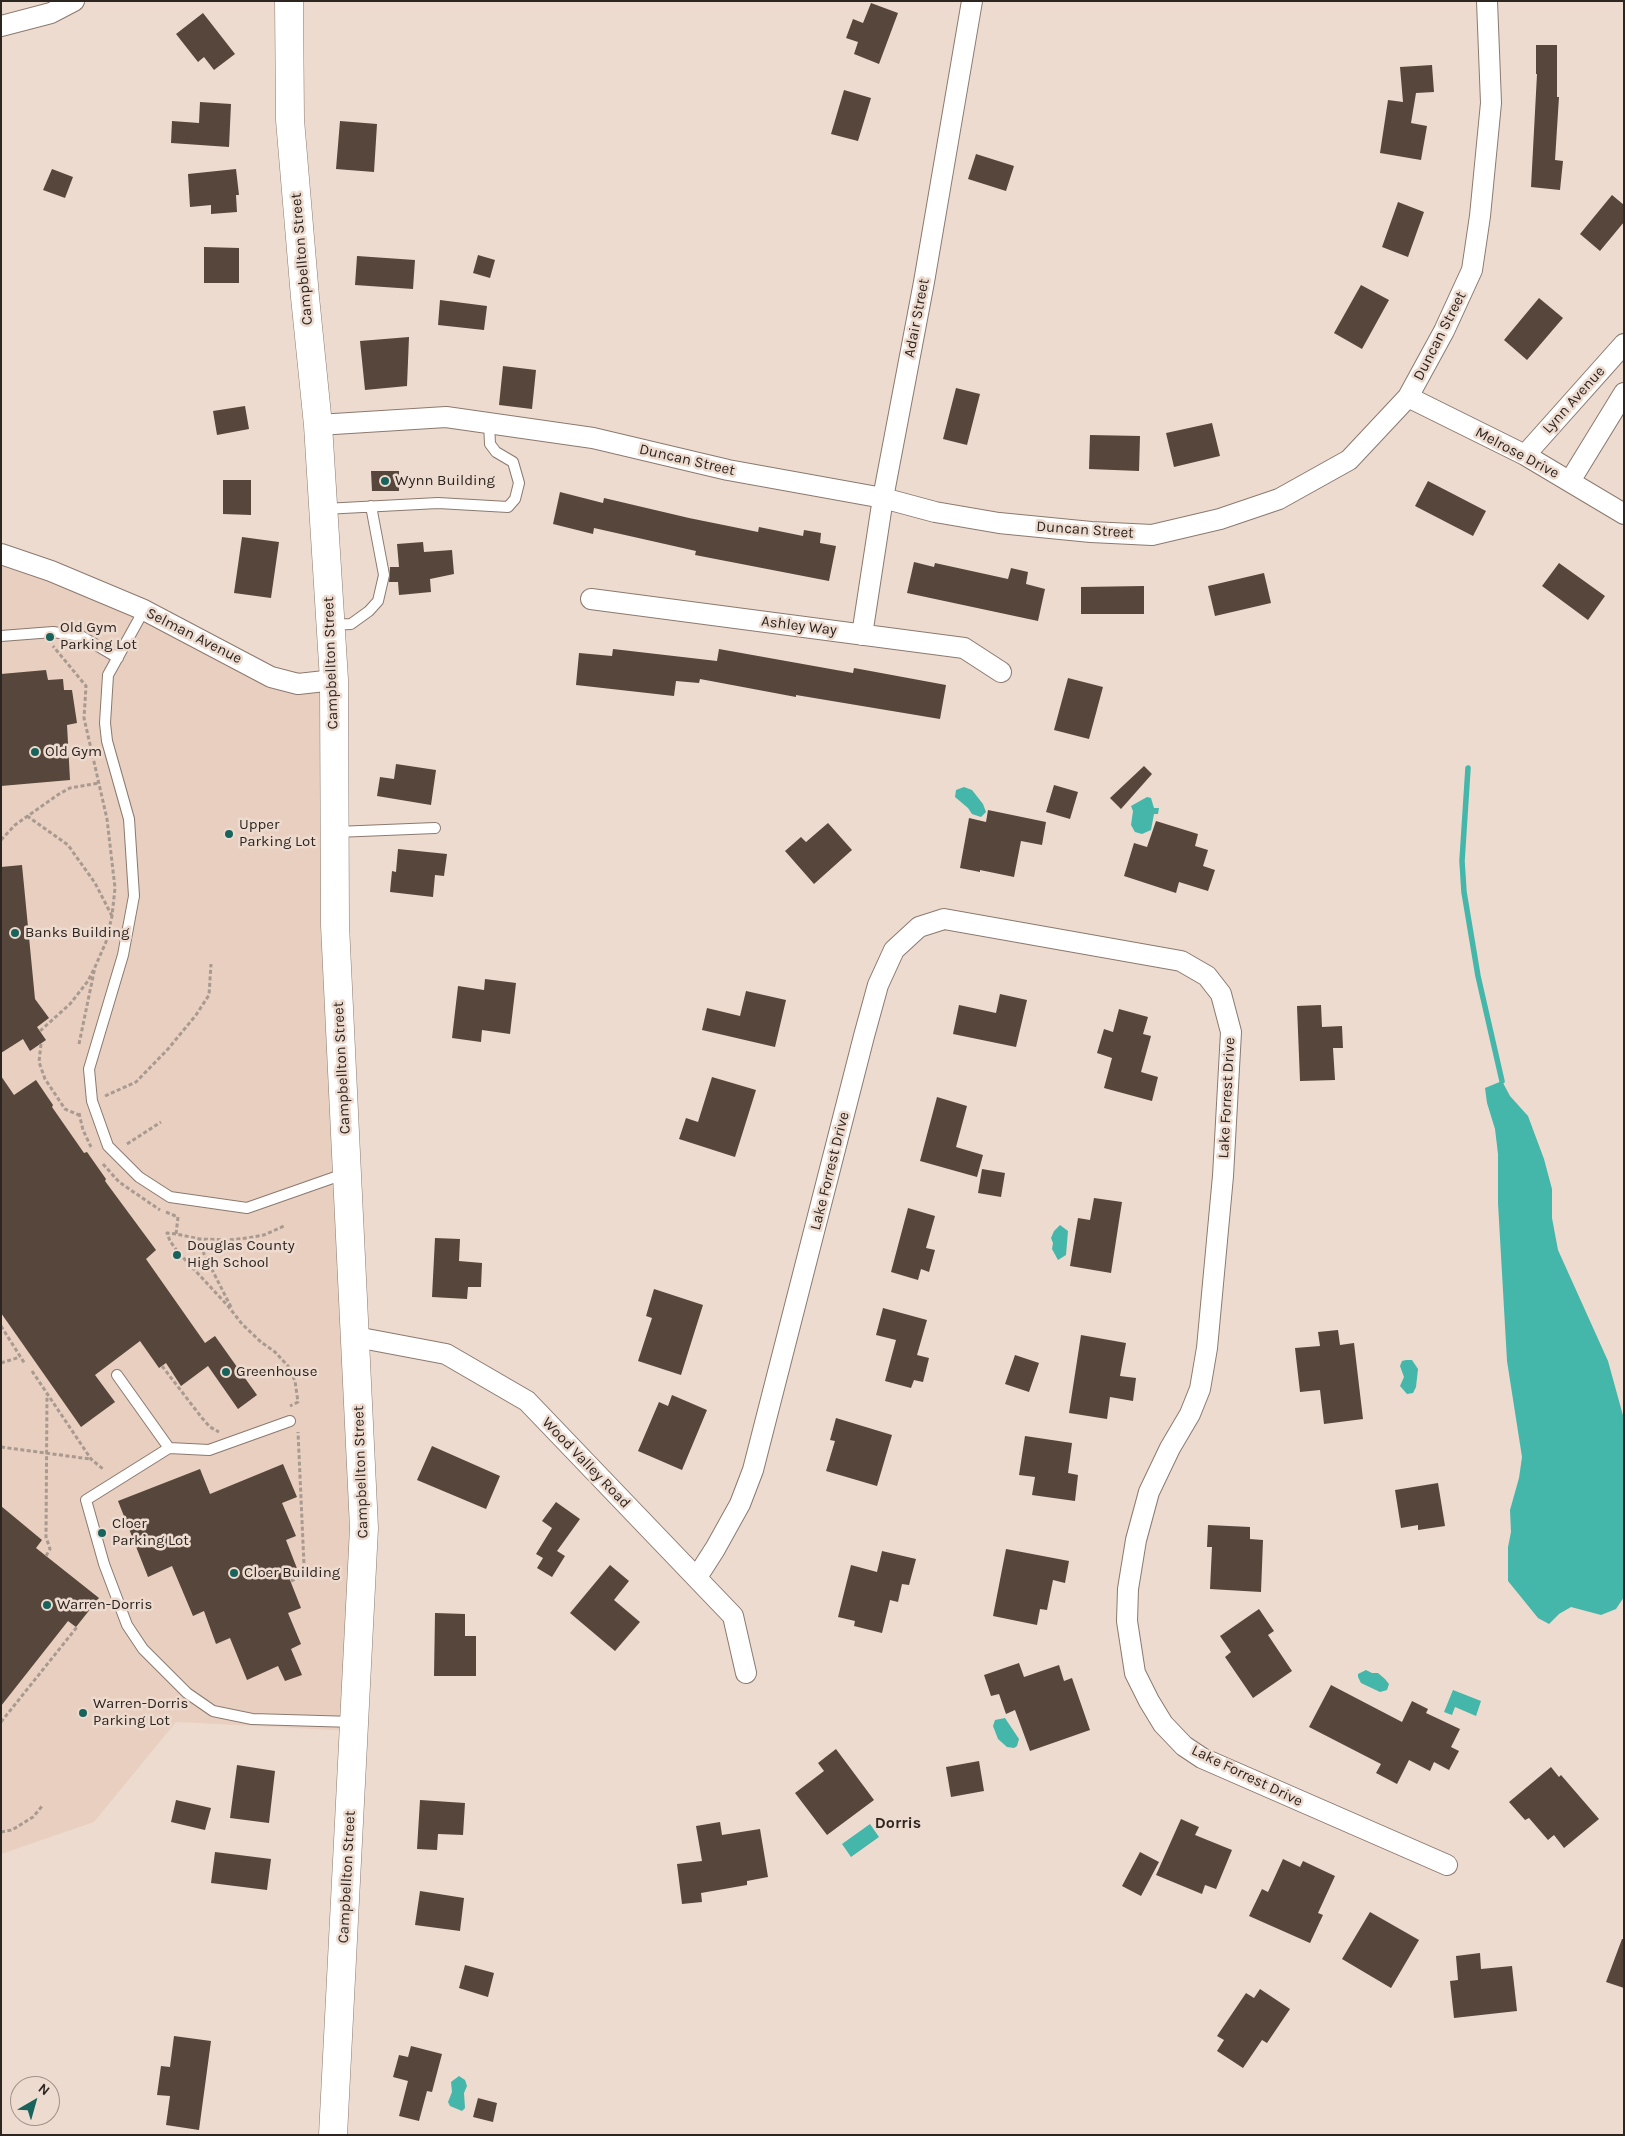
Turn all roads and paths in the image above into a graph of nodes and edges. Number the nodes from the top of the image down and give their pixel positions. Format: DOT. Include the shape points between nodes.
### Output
graph roads {
  1 [pos="74,1"];
  2 [pos="289,1"];
  3 [pos="972,1"];
  4 [pos="1487,1"];
  5 [pos="1,26"];
  6 [pos="1624,344"];
  7 [pos="1624,393"];
  8 [pos="1408,397"];
  9 [pos="489,423"];
  10 [pos="318,425"];
  11 [pos="1525,455"];
  12 [pos="1570,481"];
  13 [pos="883,498"];
  14 [pos="371,506"];
  15 [pos="323,509"];
  16 [pos="1624,514"];
  17 [pos="1,554"];
  18 [pos="591,599"];
  19 [pos="144,610"];
  20 [pos="330,625"];
  21 [pos="862,634"];
  22 [pos="1,636"];
  23 [pos="53,646"];
  24 [pos="118,658"];
  25 [pos="1001,672"];
  26 [pos="334,680"];
  27 [pos="98,783"];
  28 [pos="27,816"];
  29 [pos="435,828"];
  30 [pos="335,832"];
  31 [pos="1,840"];
  32 [pos="112,916"];
  33 [pos="210,964"];
  34 [pos="96,967"];
  35 [pos="40,1032"];
  36 [pos="41,1044"];
  37 [pos="78,1051"];
  38 [pos="92,1101"];
  39 [pos="79,1115"];
  40 [pos="161,1122"];
  41 [pos="127,1144"];
  42 [pos="94,1152"];
  43 [pos="99,1159"];
  44 [pos="348,1173"];
  45 [pos="284,1226"];
  46 [pos="176,1234"];
  47 [pos="200,1240"];
  48 [pos="235,1315"];
  49 [pos="1,1326"];
  50 [pos="356,1337"];
  51 [pos="20,1357"];
  52 [pos="1,1362"];
  53 [pos="25,1364"];
  54 [pos="162,1366"];
  55 [pos="32,1371"];
  56 [pos="118,1375"];
  57 [pos="47,1393"];
  58 [pos="287,1408"];
  59 [pos="294,1425"];
  60 [pos="227,1432"];
  61 [pos="1,1446"];
  62 [pos="169,1448"];
  63 [pos="46,1454"];
  64 [pos="90,1459"];
  65 [pos="104,1469"];
  66 [pos="46,1556"];
  67 [pos="697,1577"];
  68 [pos="290,1581"];
  69 [pos="77,1628"];
  70 [pos="746,1673"];
  71 [pos="1,1722"];
  72 [pos="355,1722"];
  73 [pos="43,1805"];
  74 [pos="1,1832"];
  75 [pos="1447,1865"];
  76 [pos="333,2135"];
  1 -- 5 [label="street" via="51,13"];
  2 -- 10 [label="main road, Campbellton Street" via="290,120"];
  3 -- 13 [label="street, Adair Street"];
  4 -- 8 [label="street, Duncan Street" via="1491,103 1472,270"];
  6 -- 11 [label="street, Lynn Avenue"];
  7 -- 12 [label="street"];
  8 -- 11 [label="street, Melrose Drive"];
  8 -- 13 [label="street, Duncan Street" via="1349,460 1279,499 1220,519 1152,534 999,523 935,512"];
  9 -- 10 [label="street, Duncan Street" via="446,417"];
  9 -- 13 [label="street, Duncan Street" via="593,438 728,470"];
  9 -- 14 [label="lane" via="490,444 496,452 513,462 519,483 515,499 508,506 438,503"];
  10 -- 15 [label="main road, Campbellton Street"];
  11 -- 12 [label="street, Melrose Drive"];
  12 -- 16 [label="street, Melrose Drive"];
  13 -- 21 [label="street, Adair Street"];
  14 -- 15 [label="lane"];
  14 -- 20 [label="lane" via="384,575 378,601 351,624"];
  15 -- 20 [label="main road, Campbellton Street"];
  17 -- 19 [label="street, Selman Avenue"];
  18 -- 21 [label="street, Ashley Way"];
  19 -- 24 [label="lane"];
  19 -- 26 [label="street, Selman Avenue" via="271,677 298,684"];
  20 -- 26 [label="main road, Campbellton Street"];
  21 -- 25 [label="street, Ashley Way" via="964,648"];
  22 -- 24 [label="lane" via="53,632 80,636"];
  23 -- 27 [label="path" via="86,686 84,718"];
  24 -- 38 [label="lane" via="108,675 107,741 129,819 134,896 123,956 89,1069"];
  26 -- 30 [label="main road, Campbellton Street"];
  27 -- 28 [label="path" via="70,788"];
  27 -- 32 [label="path" via="113,858 115,888"];
  28 -- 31 [label="path"];
  28 -- 32 [label="path" via="68,844"];
  29 -- 30 [label="lane"];
  30 -- 44 [label="main road, Campbellton Street" via="335,925"];
  32 -- 34 [label="path"];
  33 -- 38 [label="path" via="210,995 168,1048 136,1082"];
  34 -- 35 [label="path" via="70,1004"];
  34 -- 37 [label="path"];
  36 -- 39 [label="path" via="39,1062 45,1079 66,1109"];
  38 -- 39 [label="path" via="78,1106"];
  38 -- 44 [label="lane" via="108,1146 139,1177 170,1197 246,1208"];
  39 -- 42 [label="path"];
  40 -- 41 [label="path"];
  43 -- 46 [label="path" via="132,1193 178,1217"];
  44 -- 50 [label="main road, Campbellton Street"];
  45 -- 47 [label="path" via="264,1236"];
  46 -- 47 [label="path"];
  46 -- 48 [label="path" via="167,1233 170,1241"];
  47 -- 48 [label="path" via="200,1246"];
  48 -- 58 [label="path" via="288,1366 295,1381 298,1402"];
  49 -- 51 [label="path"];
  50 -- 67 [label="street, Wood Valley Road" via="446,1354 527,1401"];
  50 -- 72 [label="main road, Campbellton Street" via="364,1528"];
  51 -- 52 [label="path"];
  51 -- 53 [label="path"];
  54 -- 60 [label="path" via="202,1418 218,1432"];
  55 -- 57 [label="path"];
  56 -- 62 [label="lane"];
  57 -- 63 [label="path"];
  57 -- 64 [label="path"];
  59 -- 62 [label="lane" via="209,1450"];
  59 -- 68 [label="path" via="304,1566 303,1576"];
  61 -- 63 [label="path"];
  62 -- 72 [label="lane" via="86,1500 104,1564 127,1626 163,1670 187,1693 213,1711 252,1719"];
  63 -- 64 [label="path"];
  63 -- 66 [label="path" via="46,1537 50,1549"];
  64 -- 65 [label="path"];
  67 -- 70 [label="street, Wood Valley Road" via="733,1616"];
  67 -- 75 [label="street, Lake Forrest Drive" via="740,1504 753,1470 864,1036 878,985 894,950 919,927 944,919 1181,961 1207,976 1221,994 1231,1032 1223,1176 1207,1348 1200,1389 1149,1492 1136,1540 1128,1589 1127,1621 1134,1673 1163,1724 1184,1746 1202,1758"];
  69 -- 71 [label="path"];
  72 -- 76 [label="main road, Campbellton Street"];
  73 -- 74 [label="path" via="33,1817 12,1830"];
}
